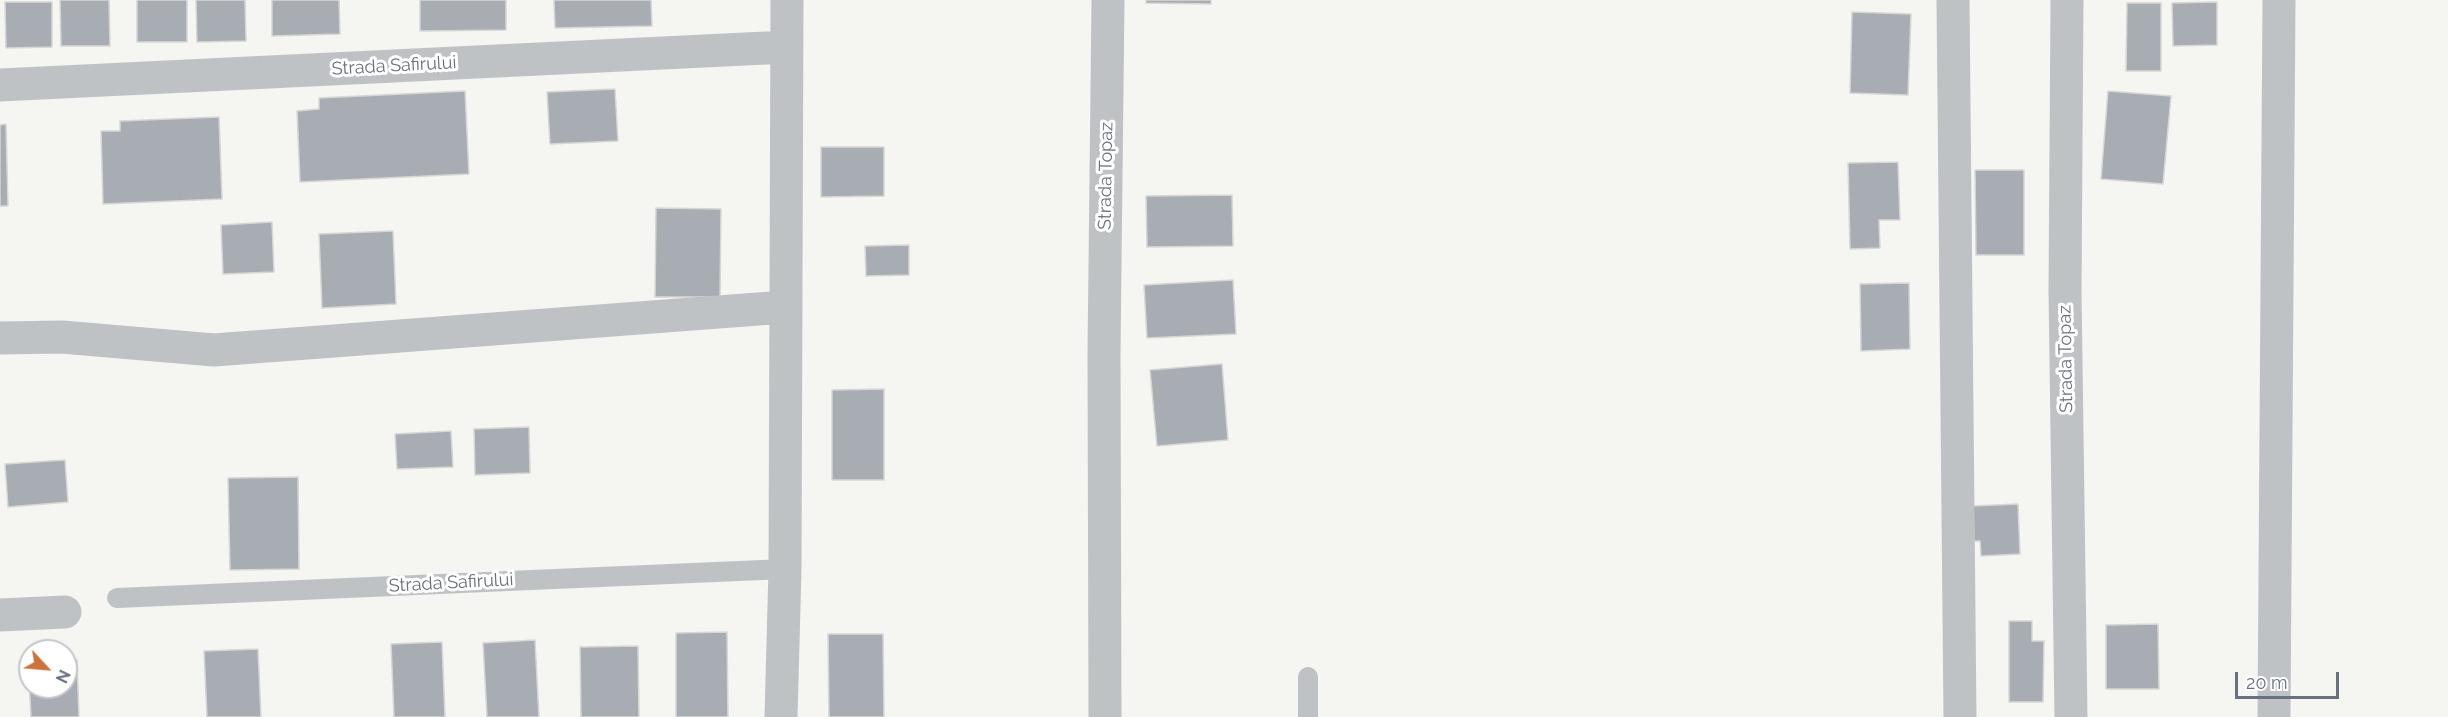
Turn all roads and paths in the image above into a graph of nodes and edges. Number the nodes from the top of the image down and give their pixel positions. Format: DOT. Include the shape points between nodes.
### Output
graph roads {
  1 [pos="787,0"];
  2 [pos="1108,0"];
  3 [pos="1953,0"];
  4 [pos="2067,0"];
  5 [pos="2279,0"];
  6 [pos="787,47"];
  7 [pos="0,85"];
  8 [pos="785,307"];
  9 [pos="0,338"];
  10 [pos="785,569"];
  11 [pos="117,598"];
  12 [pos="65,612"];
  13 [pos="0,615"];
  14 [pos="1308,677"];
  15 [pos="781,717"];
  16 [pos="1105,717"];
  17 [pos="1308,717"];
  18 [pos="1960,717"];
  19 [pos="2071,717"];
  20 [pos="2274,717"];
  1 -- 6 [label="street"];
  2 -- 16 [label="street, Strada Topaz"];
  3 -- 18 [label="street"];
  4 -- 19 [label="street, Strada Topaz" via="2065,291"];
  5 -- 20 [label="street"];
  6 -- 7 [label="street, Strada Safirului"];
  6 -- 8 [label="street"];
  8 -- 9 [label="street" via="214,350 62,337"];
  8 -- 10 [label="street"];
  10 -- 11 [label="lane, Strada Safirului"];
  10 -- 15 [label="street"];
  12 -- 13 [label="street"];
  14 -- 17 [label="lane"];
}
